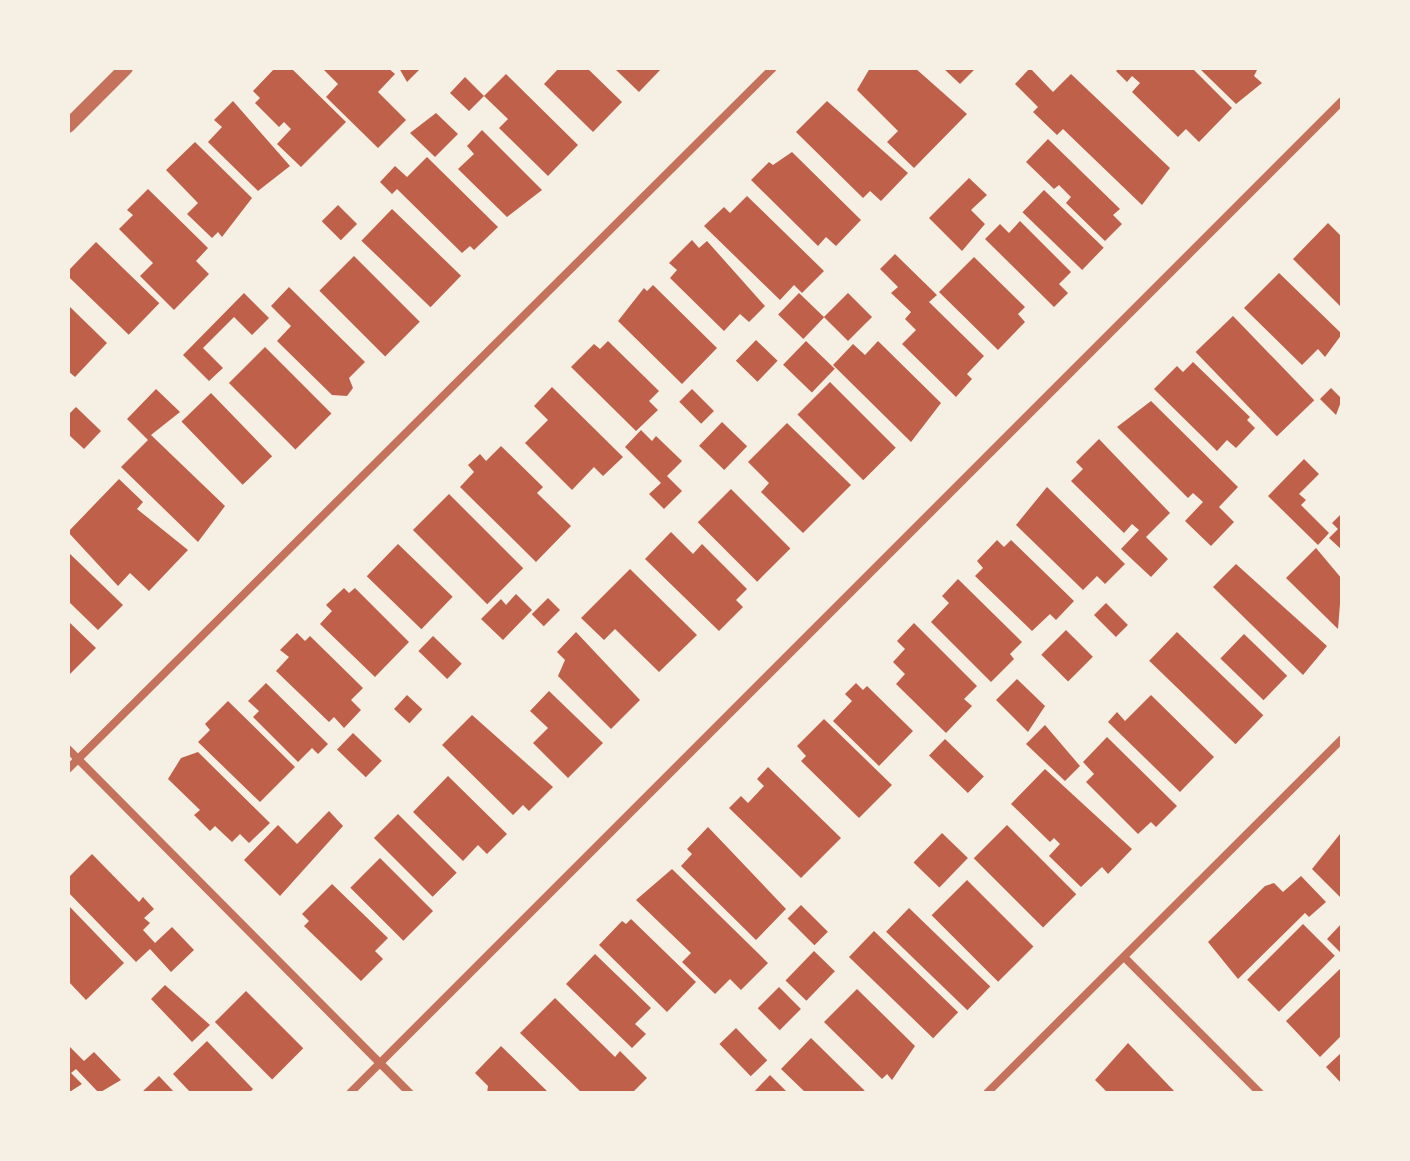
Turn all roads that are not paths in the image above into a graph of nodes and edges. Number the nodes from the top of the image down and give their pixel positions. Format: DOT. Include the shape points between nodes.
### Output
graph roads {
  1 [pos="126,68"];
  2 [pos="773,68"];
  3 [pos="1342,101"];
  4 [pos="68,126"];
  5 [pos="1342,739"];
  6 [pos="68,749"];
  7 [pos="78,759"];
  8 [pos="68,769"];
  9 [pos="1124,957"];
  10 [pos="380,1063"];
  11 [pos="350,1093"];
  12 [pos="410,1093"];
  13 [pos="987,1093"];
  14 [pos="1260,1093"];
  1 -- 4 [label="street"];
  2 -- 7 [label="street"];
  3 -- 10 [label="street"];
  5 -- 9 [label="street"];
  6 -- 7 [label="street"];
  7 -- 8 [label="street"];
  7 -- 10 [label="street"];
  9 -- 13 [label="street"];
  9 -- 14 [label="street"];
  10 -- 11 [label="street"];
  10 -- 12 [label="street"];
}
